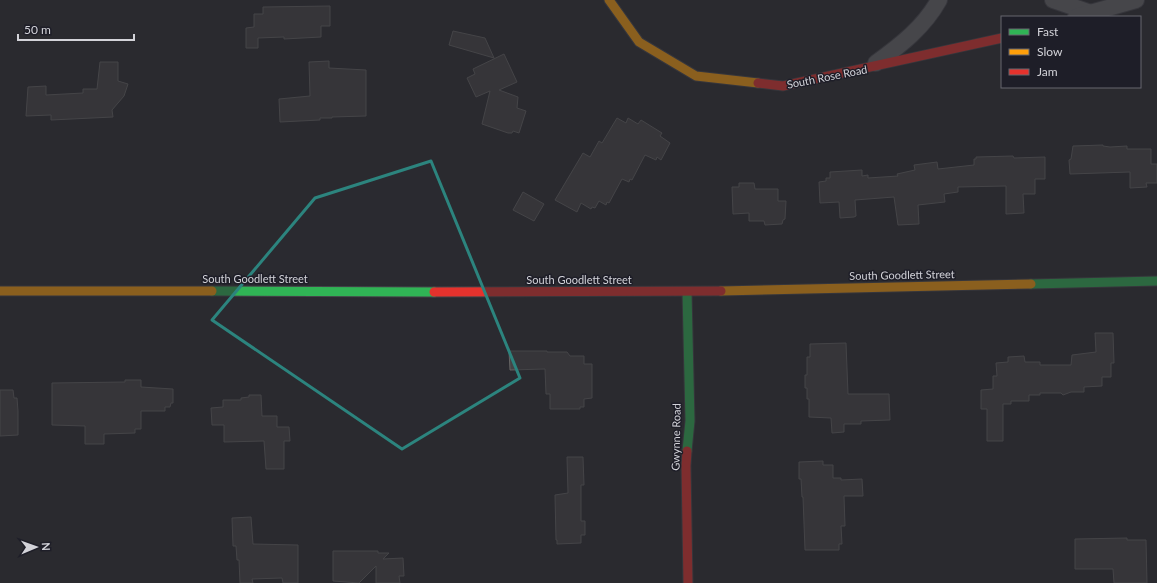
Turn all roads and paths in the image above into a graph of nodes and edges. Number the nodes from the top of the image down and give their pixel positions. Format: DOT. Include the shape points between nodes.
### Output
graph roads {
  1 [pos="609,0"];
  2 [pos="939,0"];
  3 [pos="1053,0"];
  4 [pos="1136,0"];
  5 [pos="1092,13"];
  6 [pos="1080,16"];
  7 [pos="1001,38"];
  8 [pos="869,69"];
  9 [pos="1157,281"];
  10 [pos="0,291"];
  11 [pos="687,292"];
  12 [pos="688,583"];
  1 -- 8 [label="main road, South Rose Road" via="639,42 696,76 783,86"];
  2 -- 8 [label="street" via="930,16 906,41"];
  3 -- 5 [label="street"];
  4 -- 5 [label="street"];
  5 -- 6 [label="street"];
  7 -- 8 [label="main road, South Rose Road"];
  9 -- 11 [label="main road, South Goodlett Street"];
  10 -- 11 [label="main road, South Goodlett Street"];
  11 -- 12 [label="main road, Gwynne Road" via="690,421 686,466"];
}
